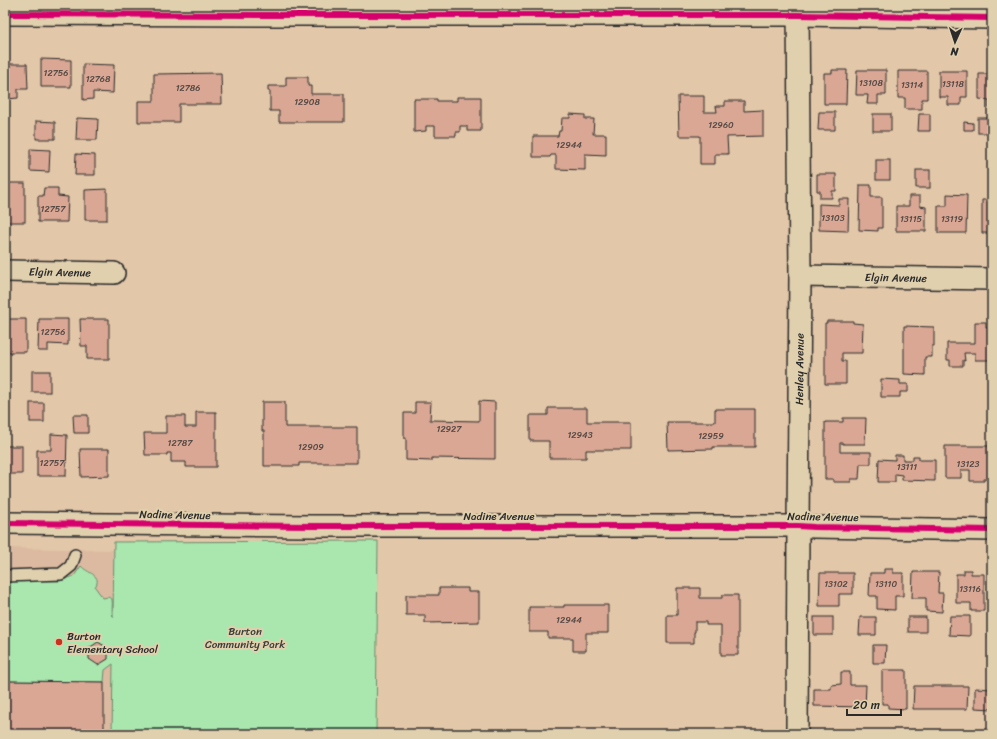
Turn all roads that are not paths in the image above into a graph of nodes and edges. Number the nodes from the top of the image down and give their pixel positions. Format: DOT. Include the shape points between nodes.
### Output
graph roads {
  1 [pos="798,10"];
  2 [pos="5,14"];
  3 [pos="992,18"];
  4 [pos="5,271"];
  5 [pos="114,273"];
  6 [pos="800,276"];
  7 [pos="992,279"];
  8 [pos="5,523"];
  9 [pos="798,526"];
  10 [pos="992,530"];
  11 [pos="75,555"];
  12 [pos="5,576"];
  13 [pos="797,734"];
  1 -- 2 [label="street" via="274,15"];
  1 -- 3 [label="street"];
  1 -- 6 [label="street, Henley Avenue"];
  4 -- 5 [label="street, Elgin Avenue"];
  6 -- 7 [label="street, Elgin Avenue"];
  6 -- 9 [label="street, Henley Avenue"];
  8 -- 9 [label="street, Nadine Avenue"];
  9 -- 10 [label="street, Nadine Avenue"];
  9 -- 13 [label="street, Henley Avenue"];
  11 -- 12 [label="lane" via="71,566 61,574"];
}
